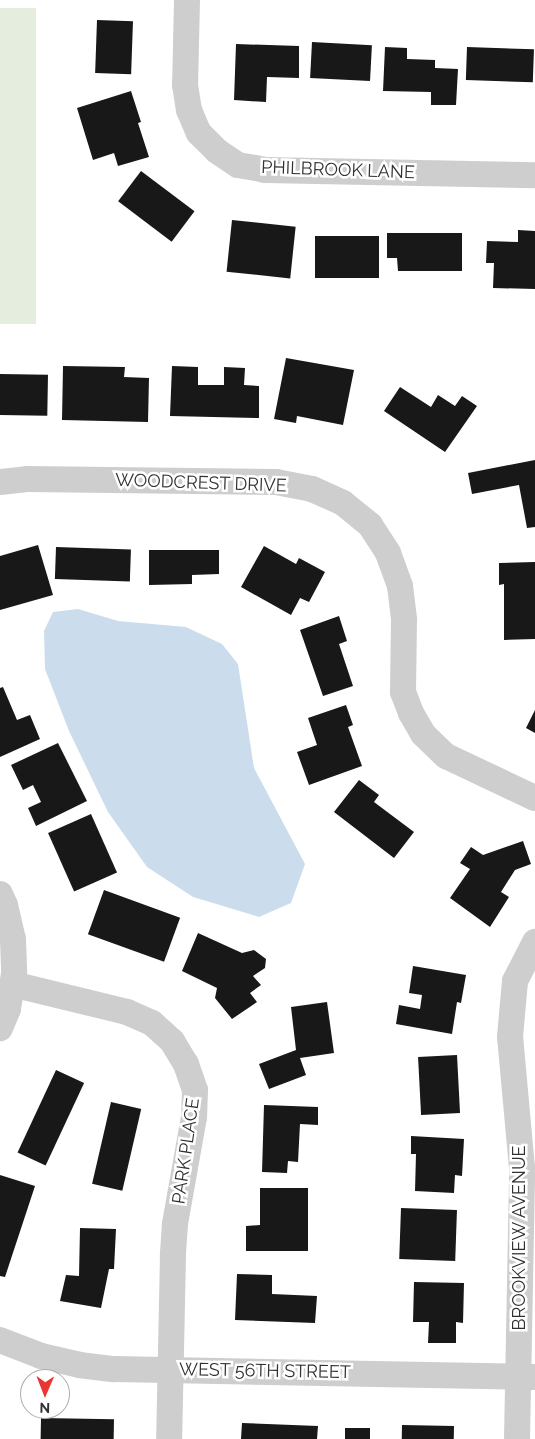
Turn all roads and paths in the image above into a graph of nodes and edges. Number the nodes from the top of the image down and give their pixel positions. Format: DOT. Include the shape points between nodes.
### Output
graph roads {
  1 [pos="187,0"];
  2 [pos="535,175"];
  3 [pos="0,482"];
  4 [pos="535,798"];
  5 [pos="0,894"];
  6 [pos="535,942"];
  7 [pos="12,984"];
  8 [pos="0,1028"];
  9 [pos="0,1340"];
  10 [pos="171,1370"];
  11 [pos="527,1376"];
  12 [pos="169,1439"];
  13 [pos="517,1439"];
  1 -- 2 [label="street, PHILBROOK LANE" via="185,84 189,110 199,133 217,152 238,165 265,170"];
  3 -- 4 [label="street, WOODCREST DRIVE" via="27,479 276,482 312,489 343,502 370,525 388,554 400,586 404,620 403,692 424,734 446,756"];
  5 -- 7 [label="street" via="13,939"];
  6 -- 11 [label="street, BROOKVIEW AVENUE" via="515,981 510,1037 522,1168"];
  7 -- 8 [label="street" via="8,1009"];
  7 -- 10 [label="street, PARK PLACE" via="127,1012 152,1023 172,1041 186,1064 194,1090 194,1117 175,1232"];
  9 -- 10 [label="street, WEST 56TH STREET" via="41,1356 79,1365"];
  10 -- 11 [label="street, WEST 56TH STREET"];
  10 -- 12 [label="street, PARK PLACE"];
  11 -- 13 [label="street, BROOKVIEW AVENUE"];
}
